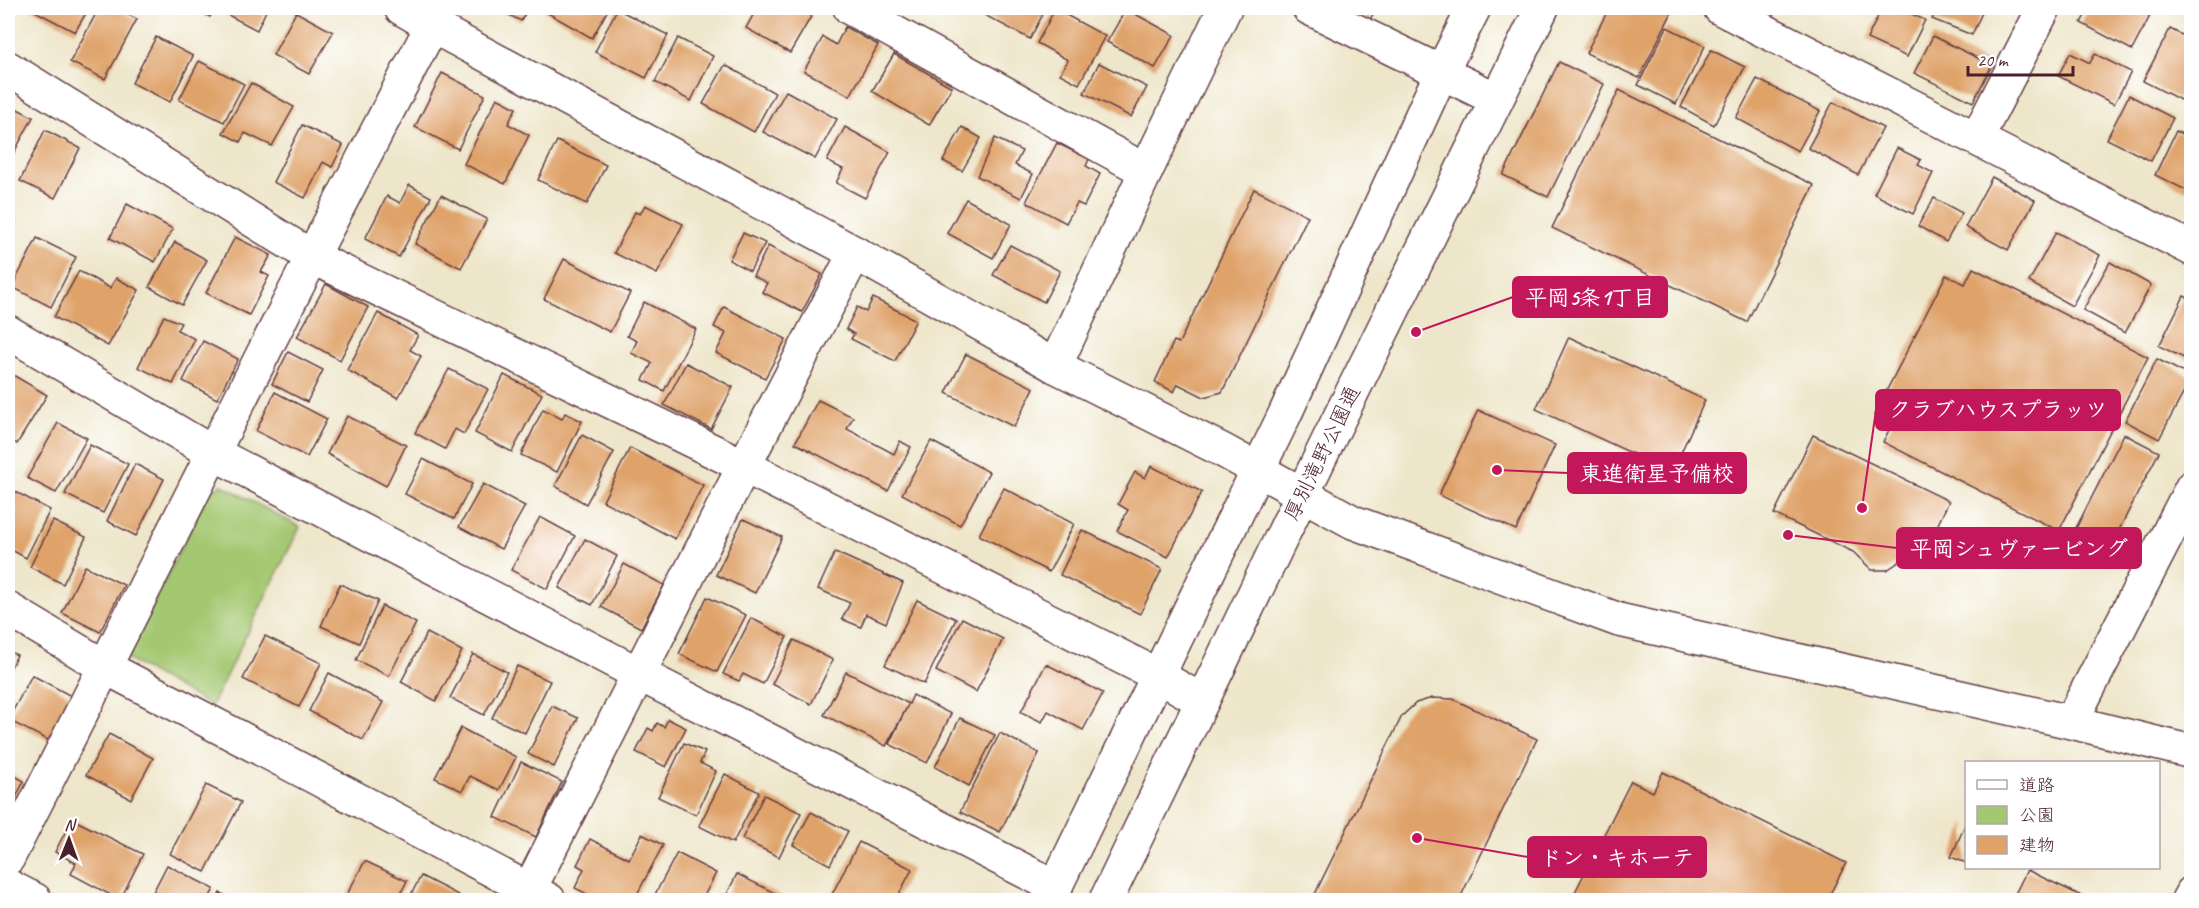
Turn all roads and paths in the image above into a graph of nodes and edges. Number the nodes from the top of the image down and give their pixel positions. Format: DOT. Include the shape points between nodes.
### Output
graph roads {
  1 [pos="401,8"];
  2 [pos="850,8"];
  3 [pos="1225,8"];
  4 [pos="1309,8"];
  5 [pos="1474,8"];
  6 [pos="1542,8"];
  7 [pos="1720,8"];
  8 [pos="2044,8"];
  9 [pos="437,17"];
  10 [pos="8,68"];
  11 [pos="1442,71"];
  12 [pos="1496,99"];
  13 [pos="1977,138"];
  14 [pos="1146,171"];
  15 [pos="2192,249"];
  16 [pos="855,253"];
  17 [pos="312,257"];
  18 [pos="8,332"];
  19 [pos="1055,366"];
  20 [pos="213,453"];
  21 [pos="744,466"];
  22 [pos="1258,470"];
  23 [pos="2192,487"];
  24 [pos="1302,494"];
  25 [pos="8,609"];
  26 [pos="105,667"];
  27 [pos="639,674"];
  28 [pos="1159,676"];
  29 [pos="1203,701"];
  30 [pos="2071,722"];
  31 [pos="2192,752"];
  32 [pos="8,858"];
  33 [pos="8,886"];
  34 [pos="2192,893"];
  35 [pos="1052,894"];
  36 [pos="534,897"];
  37 [pos="35,900"];
  38 [pos="1106,900"];
  39 [pos="2188,900"];
  1 -- 9 [label="street"];
  2 -- 14 [label="street"];
  3 -- 14 [label="street"];
  4 -- 11 [label="street"];
  5 -- 11 [label="street"];
  6 -- 12 [label="street, 厚別滝野公園通"];
  7 -- 13 [label="street"];
  8 -- 13 [label="street"];
  9 -- 16 [label="street"];
  9 -- 17 [label="street"];
  10 -- 17 [label="street"];
  11 -- 12 [label="street"];
  11 -- 22 [label="street"];
  12 -- 24 [label="street, 厚別滝野公園通"];
  13 -- 15 [label="street"];
  14 -- 19 [label="street"];
  16 -- 19 [label="street"];
  16 -- 21 [label="street"];
  17 -- 20 [label="street"];
  17 -- 21 [label="street"];
  18 -- 20 [label="street"];
  19 -- 22 [label="street"];
  20 -- 26 [label="street"];
  20 -- 27 [label="street"];
  21 -- 27 [label="street"];
  21 -- 28 [label="street"];
  22 -- 24 [label="street"];
  22 -- 28 [label="street"];
  23 -- 30 [label="street"];
  24 -- 29 [label="street, 厚別滝野公園通"];
  24 -- 30 [label="street" via="1353,522 1619,620"];
  25 -- 26 [label="street"];
  26 -- 32 [label="street"];
  26 -- 36 [label="street"];
  27 -- 35 [label="street"];
  27 -- 36 [label="street"];
  28 -- 29 [label="street"];
  28 -- 35 [label="street"];
  29 -- 38 [label="street, 厚別滝野公園通"];
  30 -- 31 [label="street"];
  33 -- 37 [label="street"];
  34 -- 39 [label="street"];
}
